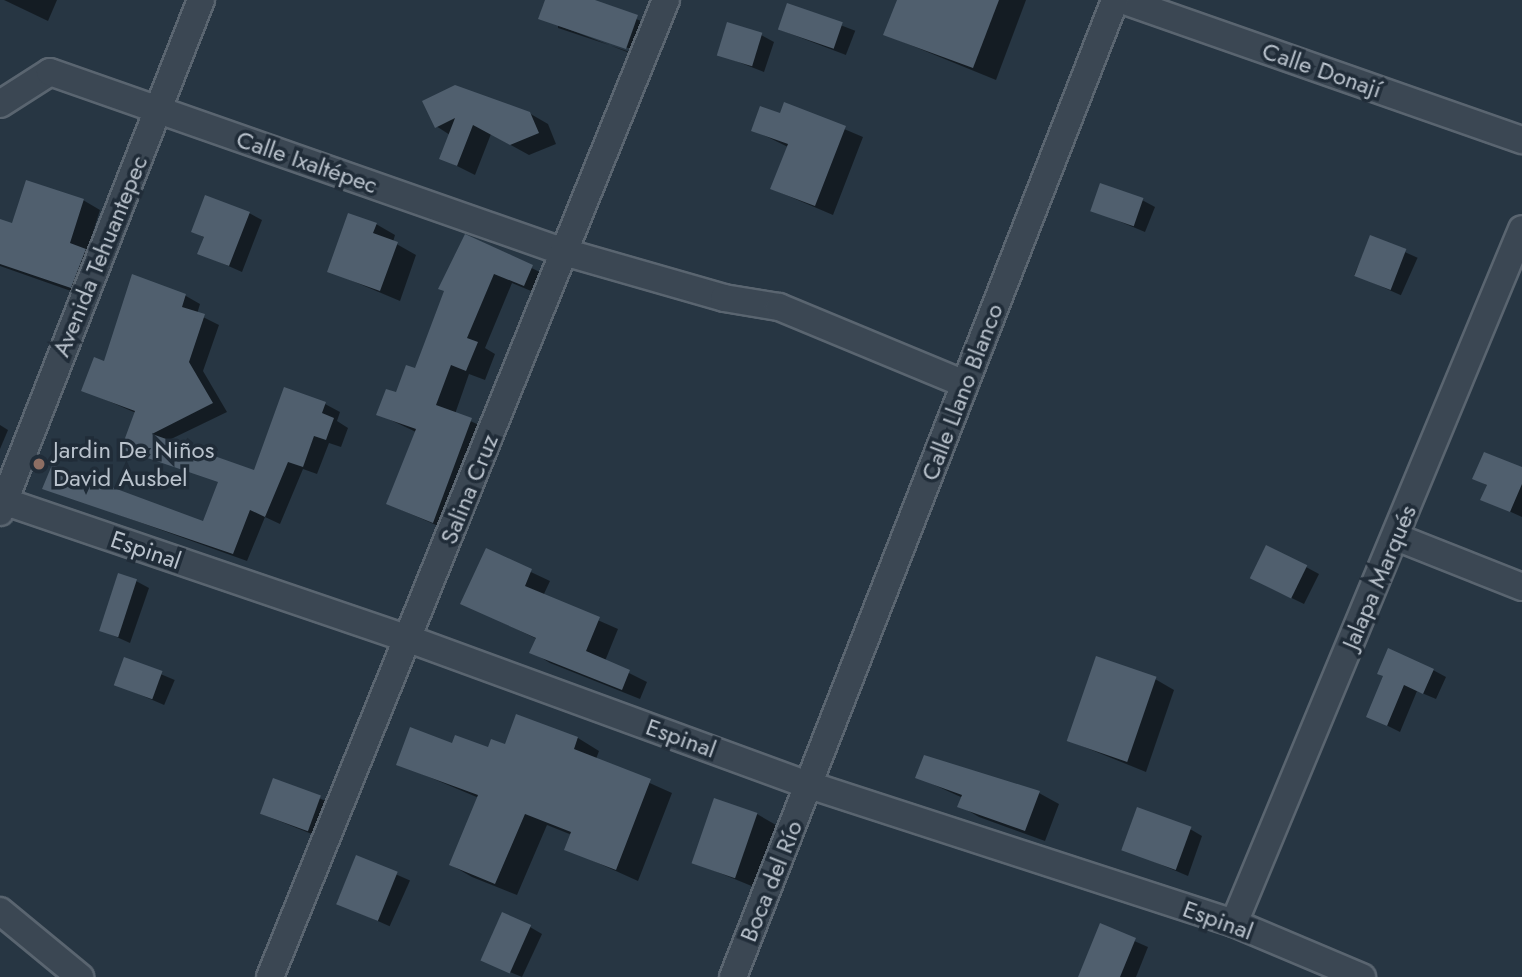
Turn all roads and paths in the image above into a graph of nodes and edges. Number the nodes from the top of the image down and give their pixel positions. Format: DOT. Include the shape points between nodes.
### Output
graph roads {
  1 [pos="201,0"];
  2 [pos="666,0"];
  3 [pos="1115,0"];
  4 [pos="1122,0"];
  5 [pos="0,104"];
  6 [pos="159,110"];
  7 [pos="1522,139"];
  8 [pos="1522,229"];
  9 [pos="564,252"];
  10 [pos="965,384"];
  11 [pos="1,505"];
  12 [pos="1396,537"];
  13 [pos="1522,587"];
  14 [pos="409,639"];
  15 [pos="809,785"];
  16 [pos="0,911"];
  17 [pos="1234,923"];
  18 [pos="80,977"];
  19 [pos="270,977"];
  20 [pos="733,977"];
  21 [pos="1362,977"];
  1 -- 6 [label="street, Avenida Tehuantepec"];
  2 -- 9 [label="street, Salina Cruz"];
  3 -- 10 [label="street, Calle Llano Blanco"];
  4 -- 7 [label="street, Calle Donají"];
  5 -- 6 [label="street, Calle Ixaltépec" via="50,72"];
  6 -- 9 [label="street, Calle Ixaltépec"];
  6 -- 11 [label="street, Avenida Tehuantepec"];
  8 -- 12 [label="street, Jalapa Marqués"];
  9 -- 10 [label="street, Calle Ixaltépec" via="724,298 779,307"];
  9 -- 14 [label="street, Salina Cruz"];
  10 -- 15 [label="street, Calle Llano Blanco"];
  11 -- 14 [label="street, Espinal"];
  12 -- 13 [label="street"];
  12 -- 17 [label="street, Jalapa Marqués"];
  14 -- 15 [label="street, Espinal"];
  14 -- 19 [label="street, Salina Cruz"];
  15 -- 17 [label="street, Espinal"];
  15 -- 20 [label="street, Boca del Río"];
  16 -- 18 [label="street"];
  17 -- 21 [label="street, Espinal"];
}
